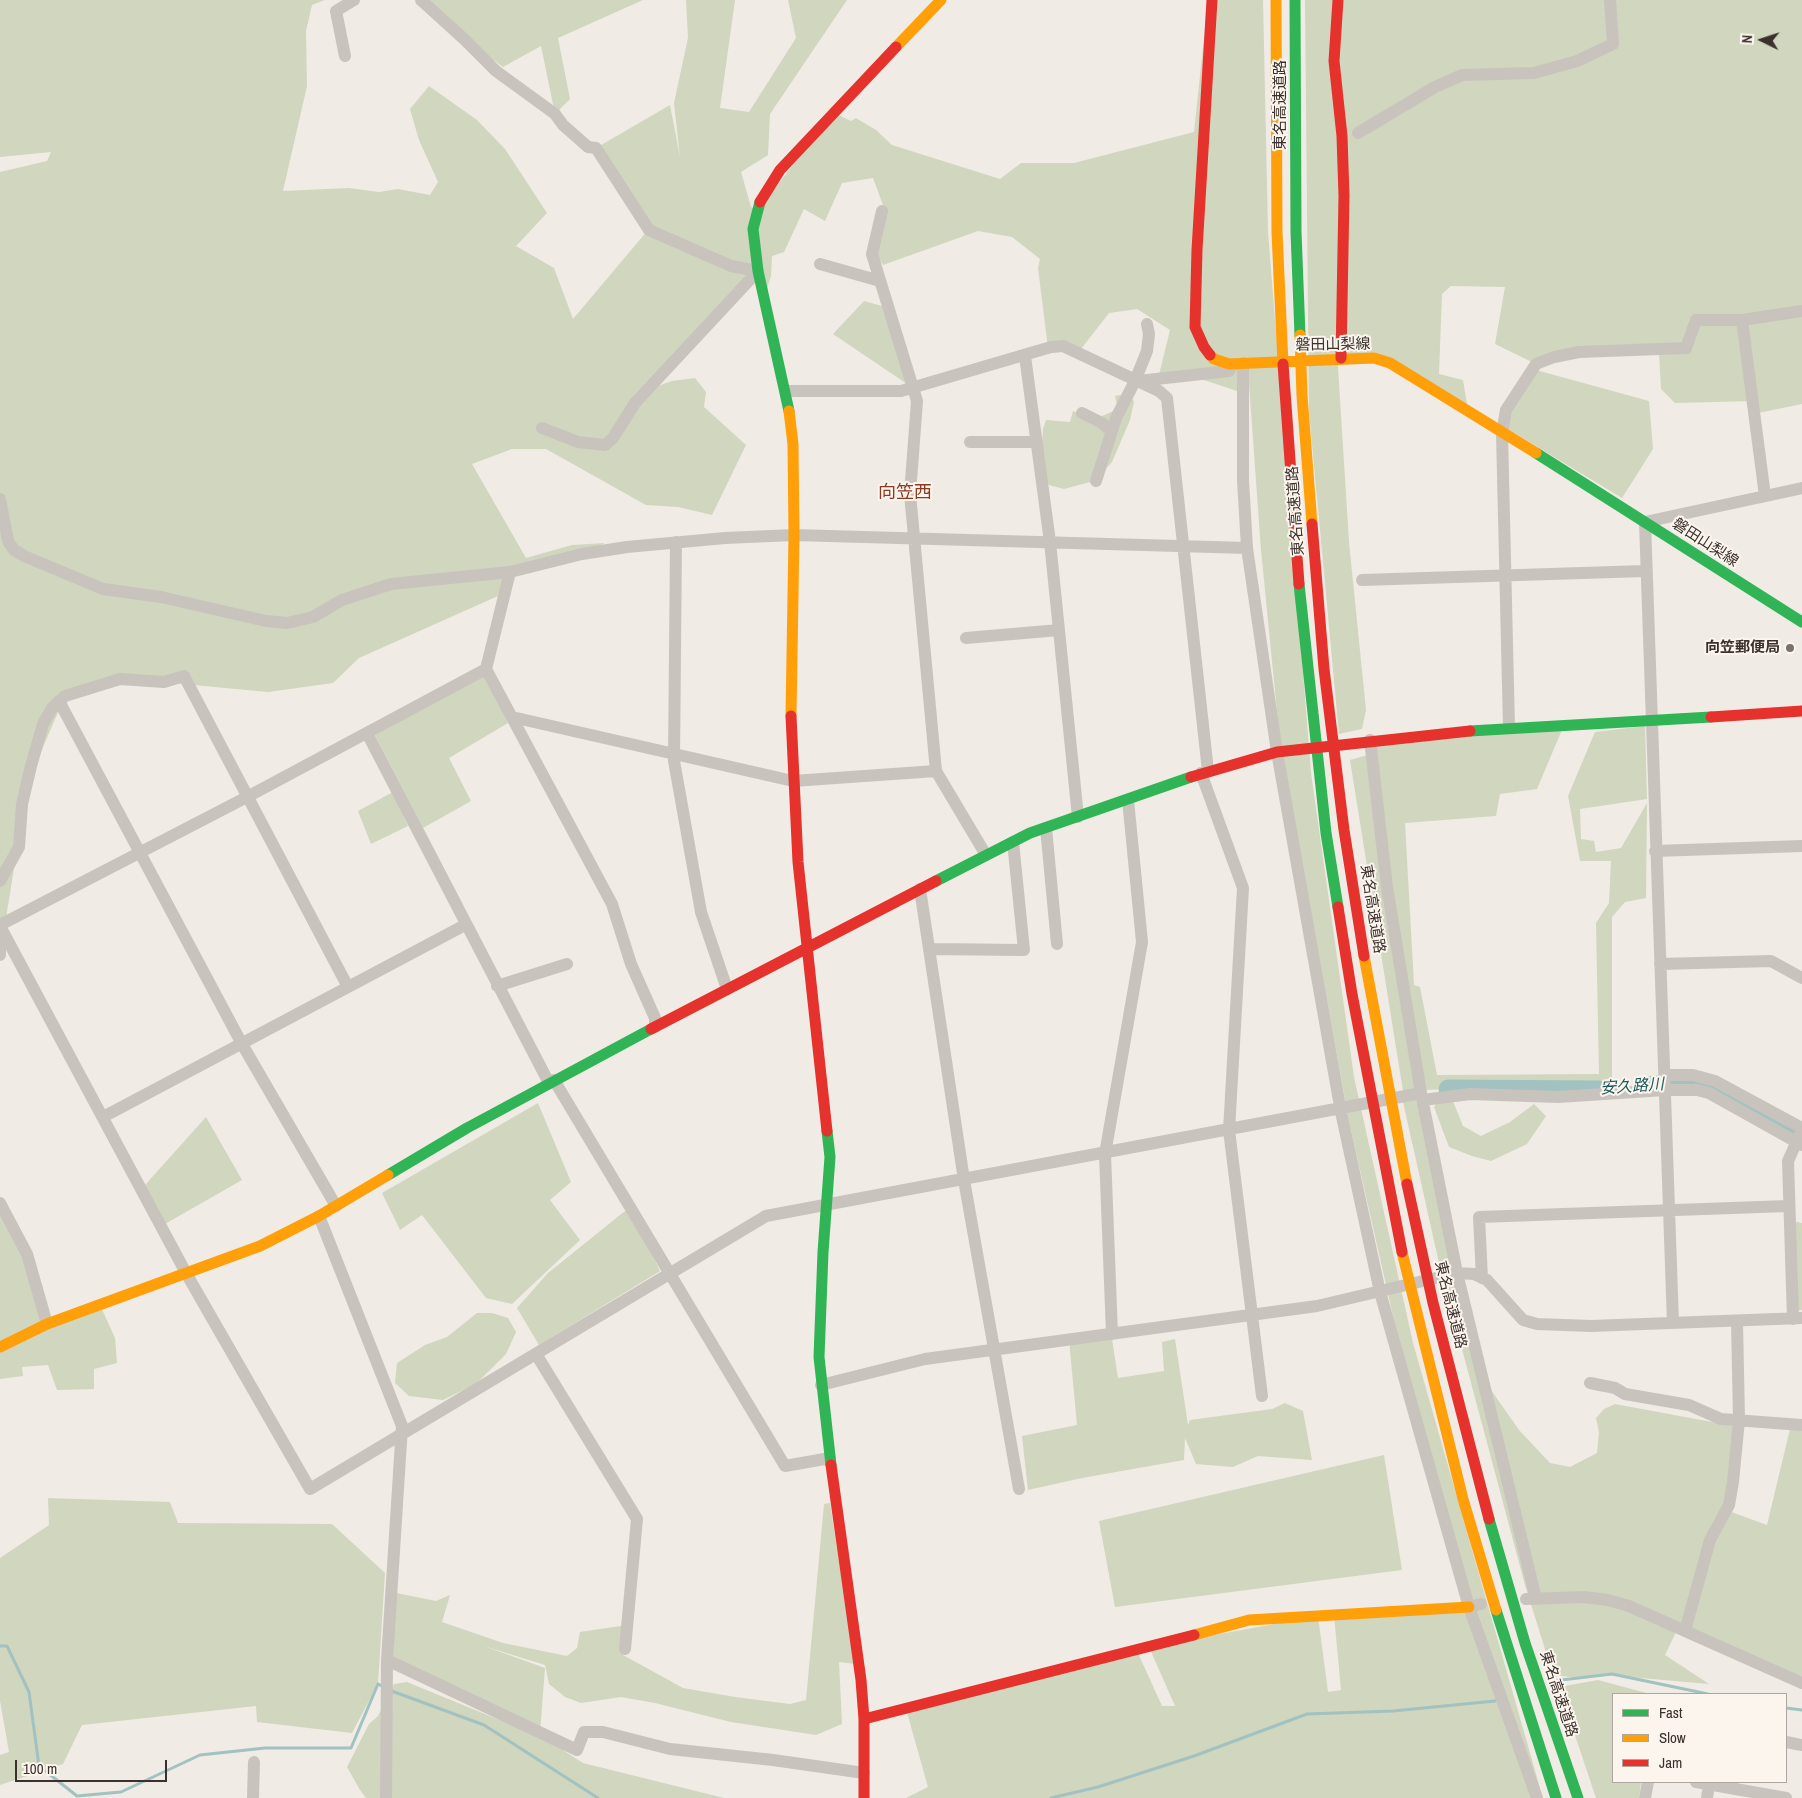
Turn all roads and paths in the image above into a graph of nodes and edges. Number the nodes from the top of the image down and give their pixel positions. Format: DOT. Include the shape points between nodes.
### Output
graph roads {
  1 [pos="354,0"];
  2 [pos="421,0"];
  3 [pos="941,0"];
  4 [pos="1212,0"];
  5 [pos="1276,0"];
  6 [pos="1295,0"];
  7 [pos="1338,0"];
  8 [pos="1610,0"];
  9 [pos="345,56"];
  10 [pos="1358,133"];
  11 [pos="882,210"];
  12 [pos="820,264"];
  13 [pos="758,271"];
  14 [pos="880,281"];
  15 [pos="1802,311"];
  16 [pos="1742,320"];
  17 [pos="1147,324"];
  18 [pos="1025,356"];
  19 [pos="1341,358"];
  20 [pos="1238,363"];
  21 [pos="1135,381"];
  22 [pos="913,388"];
  23 [pos="786,391"];
  24 [pos="1082,413"];
  25 [pos="542,428"];
  26 [pos="1111,431"];
  27 [pos="1502,432"];
  28 [pos="970,442"];
  29 [pos="1037,442"];
  30 [pos="1096,481"];
  31 [pos="1802,488"];
  32 [pos="1765,496"];
  33 [pos="0,499"];
  34 [pos="1645,522"];
  35 [pos="794,535"];
  36 [pos="915,538"];
  37 [pos="676,542"];
  38 [pos="1050,542"];
  39 [pos="1184,546"];
  40 [pos="1247,548"];
  41 [pos="1645,571"];
  42 [pos="510,572"];
  43 [pos="1505,576"];
  44 [pos="1362,580"];
  45 [pos="1802,608"];
  46 [pos="1785,612"];
  47 [pos="1802,622"];
  48 [pos="1059,630"];
  49 [pos="966,638"];
  50 [pos="486,669"];
  51 [pos="60,701"];
  52 [pos="1802,711"];
  53 [pos="512,717"];
  54 [pos="1650,720"];
  55 [pos="1509,728"];
  56 [pos="367,733"];
  57 [pos="1366,741"];
  58 [pos="1282,751"];
  59 [pos="674,754"];
  60 [pos="936,771"];
  61 [pos="1204,772"];
  62 [pos="793,781"];
  63 [pos="247,797"];
  64 [pos="1128,800"];
  65 [pos="1078,817"];
  66 [pos="1046,828"];
  67 [pos="1014,842"];
  68 [pos="1802,846"];
  69 [pos="1655,851"];
  70 [pos="140,852"];
  71 [pos="986,855"];
  72 [pos="0,881"];
  73 [pos="920,889"];
  74 [pos="0,925"];
  75 [pos="465,925"];
  76 [pos="0,930"];
  77 [pos="1057,944"];
  78 [pos="808,947"];
  79 [pos="929,949"];
  80 [pos="0,955"];
  81 [pos="567,964"];
  82 [pos="1660,964"];
  83 [pos="1802,978"];
  84 [pos="498,986"];
  85 [pos="348,987"];
  86 [pos="727,989"];
  87 [pos="655,1027"];
  88 [pos="242,1044"];
  89 [pos="1664,1075"];
  90 [pos="552,1081"];
  91 [pos="1665,1090"];
  92 [pos="1420,1096"];
  93 [pos="1343,1108"];
  94 [pos="103,1117"];
  95 [pos="1802,1129"];
  96 [pos="1229,1130"];
  97 [pos="1799,1144"];
  98 [pos="1105,1154"];
  99 [pos="964,1180"];
  100 [pos="0,1203"];
  101 [pos="828,1205"];
  102 [pos="336,1206"];
  103 [pos="1788,1206"];
  104 [pos="1668,1210"];
  105 [pos="320,1216"];
  106 [pos="186,1273"];
  107 [pos="670,1273"];
  108 [pos="1457,1273"];
  109 [pos="1482,1278"];
  110 [pos="1383,1291"];
  111 [pos="1252,1315"];
  112 [pos="1797,1319"];
  113 [pos="1737,1321"];
  114 [pos="1673,1323"];
  115 [pos="47,1324"];
  116 [pos="1112,1334"];
  117 [pos="0,1347"];
  118 [pos="996,1350"];
  119 [pos="536,1354"];
  120 [pos="1590,1382"];
  121 [pos="821,1385"];
  122 [pos="1262,1396"];
  123 [pos="1740,1420"];
  124 [pos="1802,1426"];
  125 [pos="402,1436"];
  126 [pos="830,1458"];
  127 [pos="1019,1489"];
  128 [pos="1475,1605"];
  129 [pos="1684,1631"];
  130 [pos="625,1649"];
  131 [pos="386,1660"];
  132 [pos="1802,1683"];
  133 [pos="864,1719"];
  134 [pos="1787,1742"];
  135 [pos="1802,1745"];
  136 [pos="254,1762"];
  137 [pos="864,1773"];
  138 [pos="1648,1783"];
  139 [pos="1703,1783"];
  140 [pos="1710,1784"];
  141 [pos="253,1798"];
  142 [pos="386,1798"];
  143 [pos="864,1798"];
  144 [pos="1536,1798"];
  145 [pos="1556,1798"];
  146 [pos="1578,1798"];
  147 [pos="1645,1798"];
  148 [pos="1707,1798"];
  149 [pos="1786,1798"];
  1 -- 9 [label="street" via="336,11"];
  2 -- 13 [label="street" via="496,71 555,114 588,147 596,148 648,230 731,266"];
  3 -- 13 [label="main road" via="768,186 758,206 753,229"];
  4 -- 20 [label="main road, 磐田山梨線" via="1195,327 1214,359"];
  5 -- 145 [label="main road, 東名高速道路" via="1278,232 1286,416 1306,662 1326,833 1352,994 1415,1310 1466,1508"];
  6 -- 146 [label="main road, 東名高速道路" via="1296,232 1302,396 1324,669 1344,830 1370,992 1431,1294 1481,1493 1525,1642"];
  7 -- 19 [label="main road" via="1334,61 1344,196"];
  8 -- 10 [label="street" via="1613,44 1577,61 1534,73 1462,75 1435,87"];
  11 -- 14 [label="street" via="872,254"];
  12 -- 14 [label="street"];
  13 -- 23 [label="main road"];
  13 -- 25 [label="street" via="635,403 605,445 578,442"];
  14 -- 22 [label="street"];
  15 -- 16 [label="street"];
  16 -- 27 [label="street" via="1696,320 1686,348 1579,352 1536,364 1506,410"];
  16 -- 32 [label="street"];
  17 -- 21 [label="street" via="1147,351"];
  18 -- 21 [label="street" via="1063,346"];
  18 -- 22 [label="street"];
  18 -- 29 [label="street"];
  19 -- 20 [label="main road, 磐田山梨線"];
  19 -- 27 [label="main road, 磐田山梨線" via="1374,358 1390,363"];
  20 -- 21 [label="street" via="1224,372"];
  20 -- 40 [label="street"];
  21 -- 26 [label="street"];
  21 -- 39 [label="street" via="1167,398"];
  22 -- 23 [label="street" via="901,391"];
  22 -- 36 [label="street" via="917,401 910,494"];
  23 -- 35 [label="main road" via="793,444"];
  24 -- 26 [label="street"];
  26 -- 30 [label="street"];
  27 -- 34 [label="main road, 磐田山梨線"];
  27 -- 43 [label="street"];
  28 -- 29 [label="street"];
  29 -- 38 [label="street"];
  31 -- 32 [label="street"];
  32 -- 34 [label="street"];
  33 -- 42 [label="street" via="8,541 24,556 104,589 161,597 266,621 287,623 313,617 342,600 391,584"];
  34 -- 41 [label="street"];
  34 -- 46 [label="main road, 磐田山梨線"];
  35 -- 36 [label="street"];
  35 -- 37 [label="street"];
  35 -- 62 [label="main road"];
  36 -- 38 [label="street"];
  36 -- 60 [label="street"];
  37 -- 42 [label="street" via="582,554"];
  37 -- 59 [label="street"];
  38 -- 39 [label="street"];
  38 -- 48 [label="street"];
  39 -- 40 [label="street"];
  39 -- 61 [label="street"];
  40 -- 58 [label="street"];
  41 -- 43 [label="street"];
  41 -- 54 [label="street"];
  42 -- 50 [label="street"];
  43 -- 44 [label="street"];
  43 -- 55 [label="street"];
  45 -- 46 [label="street"];
  46 -- 47 [label="main road, 磐田山梨線"];
  48 -- 49 [label="street"];
  48 -- 65 [label="street"];
  50 -- 53 [label="street"];
  50 -- 56 [label="street"];
  51 -- 63 [label="street" via="65,696 120,679 164,682 184,676"];
  51 -- 70 [label="street"];
  51 -- 72 [label="street" via="43,724 22,804 19,847"];
  52 -- 54 [label="main road"];
  53 -- 59 [label="street"];
  53 -- 87 [label="street" via="612,904 631,964 655,1018"];
  54 -- 55 [label="main road"];
  54 -- 69 [label="street"];
  55 -- 57 [label="main road"];
  56 -- 63 [label="street"];
  56 -- 75 [label="street"];
  57 -- 58 [label="main road"];
  57 -- 92 [label="street"];
  58 -- 61 [label="main road"];
  58 -- 93 [label="street"];
  59 -- 62 [label="street"];
  59 -- 86 [label="street" via="701,912"];
  60 -- 62 [label="street"];
  60 -- 71 [label="street"];
  61 -- 64 [label="main road"];
  61 -- 96 [label="street" via="1243,888"];
  62 -- 78 [label="main road"];
  63 -- 70 [label="street"];
  63 -- 85 [label="street"];
  64 -- 65 [label="main road"];
  64 -- 98 [label="street" via="1142,942"];
  65 -- 66 [label="main road"];
  66 -- 67 [label="main road"];
  66 -- 77 [label="street"];
  67 -- 71 [label="main road"];
  67 -- 79 [label="street" via="1024,950"];
  68 -- 69 [label="street"];
  69 -- 82 [label="street"];
  70 -- 74 [label="street"];
  70 -- 88 [label="street"];
  71 -- 73 [label="main road"];
  73 -- 78 [label="main road"];
  73 -- 79 [label="street"];
  74 -- 94 [label="street"];
  75 -- 84 [label="street"];
  75 -- 85 [label="street"];
  76 -- 80 [label="street"];
  78 -- 86 [label="main road"];
  78 -- 101 [label="main road" via="830,1157"];
  79 -- 99 [label="street"];
  81 -- 84 [label="street"];
  82 -- 83 [label="street" via="1771,961"];
  82 -- 89 [label="street"];
  84 -- 90 [label="street"];
  85 -- 88 [label="street"];
  86 -- 87 [label="main road"];
  87 -- 90 [label="main road"];
  88 -- 94 [label="street"];
  88 -- 102 [label="street"];
  89 -- 91 [label="street"];
  89 -- 95 [label="street" via="1715,1081"];
  90 -- 102 [label="main road"];
  90 -- 107 [label="street"];
  91 -- 92 [label="street" via="1558,1097"];
  91 -- 97 [label="street" via="1709,1093"];
  91 -- 104 [label="street"];
  92 -- 93 [label="street"];
  92 -- 108 [label="street"];
  93 -- 96 [label="street"];
  93 -- 110 [label="street"];
  94 -- 106 [label="street"];
  95 -- 97 [label="street"];
  96 -- 98 [label="street"];
  96 -- 111 [label="street"];
  97 -- 103 [label="street" via="1788,1161"];
  98 -- 99 [label="street"];
  98 -- 116 [label="street"];
  99 -- 101 [label="street"];
  99 -- 118 [label="street"];
  100 -- 115 [label="street" via="27,1254"];
  101 -- 107 [label="street" via="766,1216"];
  101 -- 121 [label="main road" via="822,1252"];
  102 -- 105 [label="main road"];
  103 -- 104 [label="street"];
  103 -- 112 [label="street"];
  104 -- 109 [label="street" via="1479,1217"];
  104 -- 114 [label="street"];
  105 -- 106 [label="main road" via="260,1246"];
  105 -- 125 [label="street" via="398,1411"];
  106 -- 115 [label="main road"];
  106 -- 125 [label="street" via="310,1489"];
  107 -- 119 [label="street"];
  107 -- 126 [label="street" via="785,1466"];
  108 -- 109 [label="street"];
  108 -- 110 [label="street"];
  108 -- 129 [label="street" via="1531,1599 1584,1597 1608,1600 1630,1606"];
  109 -- 114 [label="street" via="1523,1320 1537,1324"];
  110 -- 111 [label="street" via="1316,1306"];
  110 -- 128 [label="street"];
  111 -- 116 [label="street"];
  111 -- 122 [label="street"];
  112 -- 113 [label="street"];
  113 -- 114 [label="street"];
  113 -- 123 [label="street"];
  115 -- 117 [label="main road"];
  116 -- 118 [label="street"];
  118 -- 121 [label="street" via="925,1359"];
  118 -- 127 [label="street"];
  119 -- 125 [label="street"];
  119 -- 130 [label="street" via="637,1519"];
  120 -- 123 [label="street" via="1626,1394 1689,1405 1721,1419"];
  121 -- 126 [label="main road"];
  123 -- 124 [label="street"];
  123 -- 129 [label="street" via="1729,1505 1710,1540"];
  125 -- 131 [label="street"];
  126 -- 133 [label="main road"];
  128 -- 133 [label="main road" via="1249,1620"];
  128 -- 144 [label="street"];
  129 -- 132 [label="street"];
  131 -- 137 [label="street" via="576,1750 584,1732 603,1732 670,1749"];
  131 -- 142 [label="street"];
  133 -- 137 [label="main road"];
  134 -- 135 [label="street"];
  136 -- 141 [label="street"];
  137 -- 143 [label="main road"];
  138 -- 147 [label="street"];
  139 -- 140 [label="street"];
  140 -- 148 [label="street"];
  140 -- 149 [label="street"];
}
